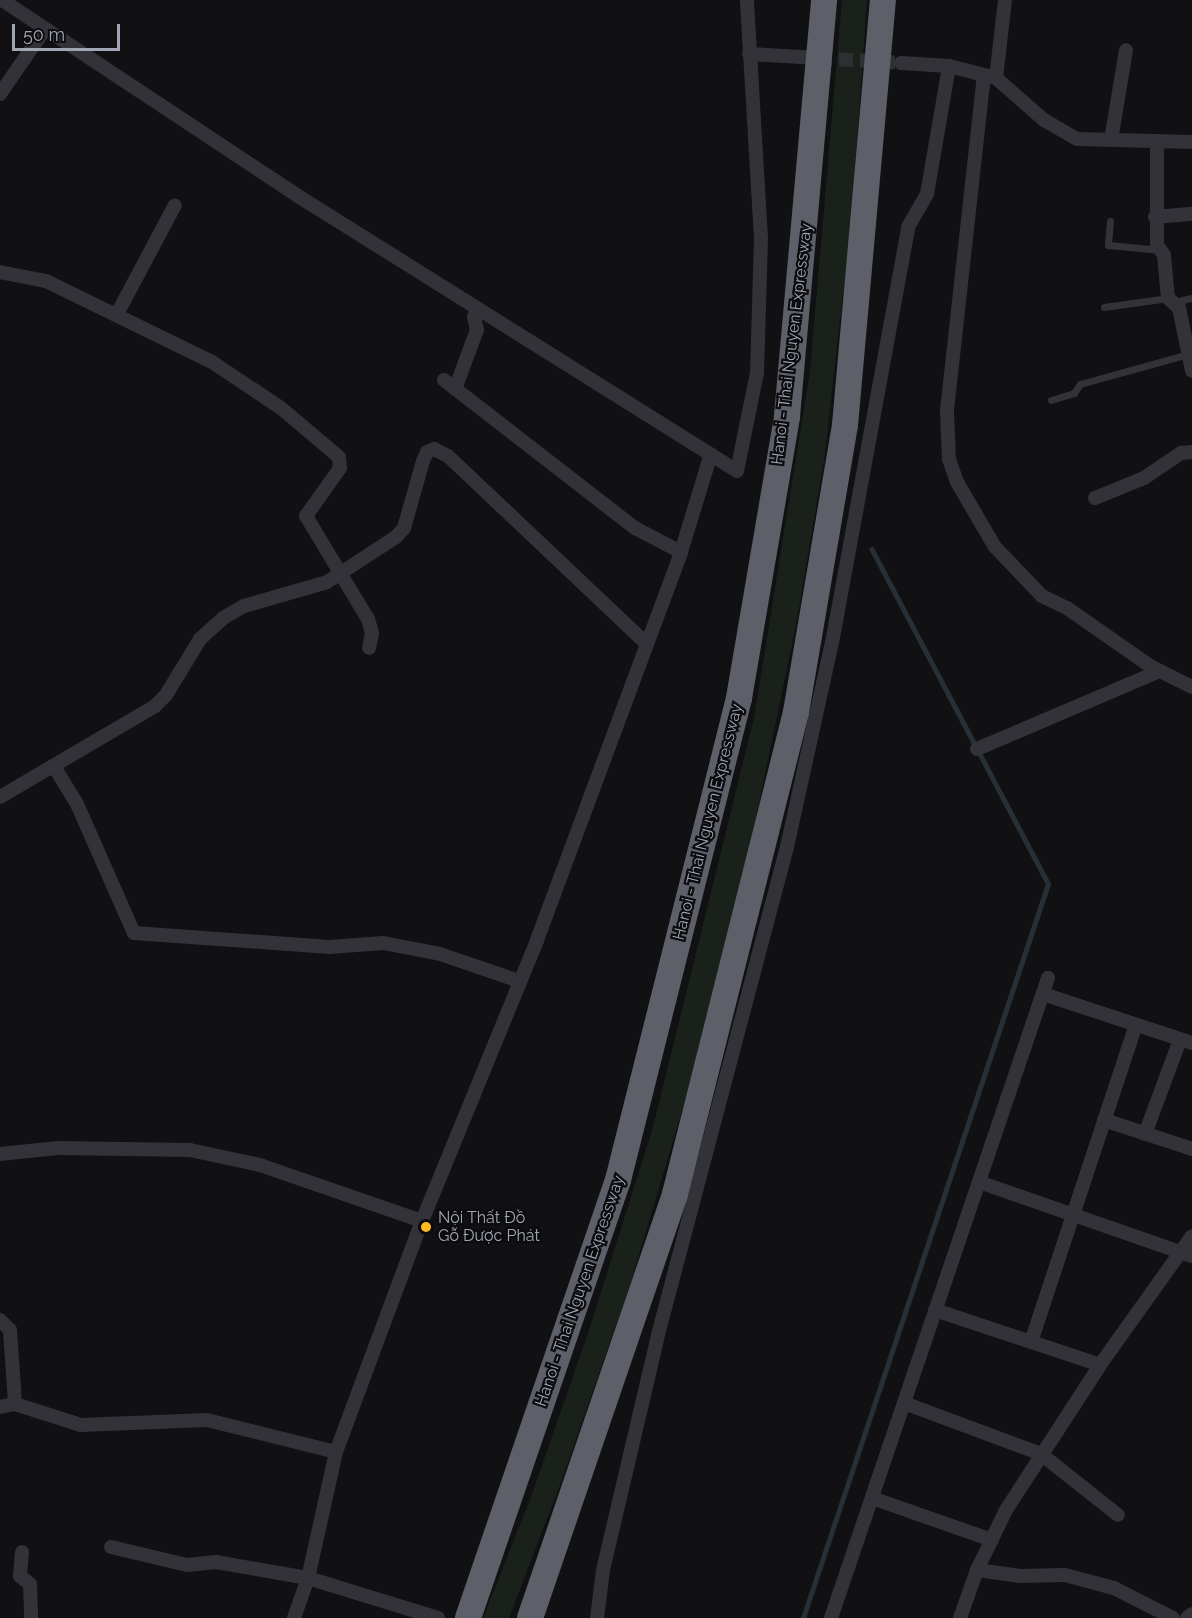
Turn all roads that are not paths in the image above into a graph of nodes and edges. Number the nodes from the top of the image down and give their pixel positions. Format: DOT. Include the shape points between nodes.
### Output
graph roads {
  1 [pos="2,0"];
  2 [pos="747,0"];
  3 [pos="824,0"];
  4 [pos="883,0"];
  5 [pos="1005,0"];
  6 [pos="45,29"];
  7 [pos="1126,50"];
  8 [pos="748,54"];
  9 [pos="818,58"];
  10 [pos="901,63"];
  11 [pos="949,66"];
  12 [pos="990,77"];
  13 [pos="0,94"];
  14 [pos="1111,140"];
  15 [pos="1157,141"];
  16 [pos="1192,142"];
  17 [pos="175,205"];
  18 [pos="1192,214"];
  19 [pos="1155,217"];
  20 [pos="1110,221"];
  21 [pos="1161,250"];
  22 [pos="0,272"];
  23 [pos="1192,298"];
  24 [pos="1171,300"];
  25 [pos="1104,307"];
  26 [pos="477,310"];
  27 [pos="117,314"];
  28 [pos="1188,354"];
  29 [pos="1192,371"];
  30 [pos="1051,400"];
  31 [pos="1192,452"];
  32 [pos="711,454"];
  33 [pos="1095,498"];
  34 [pos="681,552"];
  35 [pos="343,575"];
  36 [pos="646,643"];
  37 [pos="369,648"];
  38 [pos="1160,671"];
  39 [pos="1192,687"];
  40 [pos="977,749"];
  41 [pos="55,768"];
  42 [pos="0,797"];
  43 [pos="1048,978"];
  44 [pos="519,981"];
  45 [pos="1043,994"];
  46 [pos="1136,1025"];
  47 [pos="1186,1042"];
  48 [pos="1104,1120"];
  49 [pos="1145,1134"];
  50 [pos="1192,1149"];
  51 [pos="0,1154"];
  52 [pos="979,1182"];
  53 [pos="1074,1214"];
  54 [pos="422,1221"];
  55 [pos="1192,1236"];
  56 [pos="1187,1254"];
  57 [pos="935,1310"];
  58 [pos="0,1320"];
  59 [pos="1031,1342"];
  60 [pos="1100,1365"];
  61 [pos="904,1403"];
  62 [pos="15,1404"];
  63 [pos="0,1407"];
  64 [pos="336,1452"];
  65 [pos="1041,1454"];
  66 [pos="872,1498"];
  67 [pos="1118,1515"];
  68 [pos="992,1540"];
  69 [pos="111,1547"];
  70 [pos="22,1552"];
  71 [pos="977,1570"];
  72 [pos="308,1578"];
  73 [pos="1192,1614"];
  74 [pos="965,1617"];
  75 [pos="31,1618"];
  76 [pos="294,1618"];
  77 [pos="438,1618"];
  78 [pos="468,1618"];
  79 [pos="530,1618"];
  80 [pos="597,1618"];
  81 [pos="831,1618"];
  82 [pos="1173,1618"];
  83 [pos="1187,1618"];
  1 -- 6 [label="street"];
  2 -- 8 [label="street"];
  3 -- 78 [label="highway, Hanoi - Thai Nguyen Expressway" via="787,416 739,698 618,1180"];
  4 -- 79 [label="highway" via="845,425 796,712 675,1194"];
  5 -- 12 [label="street"];
  6 -- 13 [label="street"];
  6 -- 26 [label="street"];
  7 -- 14 [label="street"];
  8 -- 9 [label="street"];
  8 -- 32 [label="street" via="761,238 757,373 737,471"];
  10 -- 11 [label="street"];
  11 -- 12 [label="street"];
  11 -- 80 [label="street" via="927,194 908,227 832,643 786,847 659,1331 603,1570"];
  12 -- 14 [label="street" via="1044,120 1077,139"];
  12 -- 38 [label="street" via="947,412 949,459 961,490 995,547 1042,596 1067,608"];
  14 -- 15 [label="street"];
  15 -- 16 [label="street"];
  15 -- 19 [label="street"];
  17 -- 27 [label="street"];
  18 -- 19 [label="street"];
  19 -- 21 [label="street"];
  20 -- 21 [label="lane" via="1108,245"];
  21 -- 24 [label="street"];
  22 -- 27 [label="street" via="46,281"];
  23 -- 24 [label="lane"];
  24 -- 25 [label="lane"];
  24 -- 28 [label="street"];
  26 -- 32 [label="street"];
  26 -- 34 [label="street" via="477,330 449,385 635,528"];
  27 -- 35 [label="street" via="212,362 281,408 339,457 340,468 306,512"];
  28 -- 29 [label="street"];
  28 -- 30 [label="lane" via="1080,384 1074,393"];
  31 -- 33 [label="street" via="1181,453 1144,478"];
  32 -- 34 [label="street"];
  34 -- 36 [label="street"];
  35 -- 36 [label="street" via="401,533 427,452 440,451"];
  35 -- 37 [label="street" via="371,624"];
  35 -- 41 [label="street" via="244,606 223,618 200,639 155,706"];
  36 -- 44 [label="street"];
  38 -- 39 [label="street"];
  38 -- 40 [label="street"];
  41 -- 42 [label="street"];
  41 -- 44 [label="street" via="77,804 134,933 330,947 383,943 440,954"];
  43 -- 45 [label="street"];
  44 -- 54 [label="street"];
  45 -- 46 [label="street"];
  45 -- 52 [label="street"];
  46 -- 47 [label="street"];
  46 -- 48 [label="street"];
  47 -- 49 [label="street"];
  48 -- 49 [label="street"];
  48 -- 53 [label="street"];
  49 -- 50 [label="street"];
  51 -- 54 [label="street" via="58,1148 190,1150 260,1165"];
  52 -- 53 [label="street"];
  52 -- 57 [label="street"];
  53 -- 56 [label="street"];
  53 -- 59 [label="street"];
  54 -- 64 [label="street"];
  55 -- 56 [label="street"];
  56 -- 60 [label="street"];
  57 -- 59 [label="street"];
  57 -- 61 [label="street"];
  58 -- 62 [label="street" via="10,1330"];
  59 -- 60 [label="street"];
  60 -- 65 [label="street"];
  61 -- 65 [label="street"];
  61 -- 66 [label="street"];
  62 -- 63 [label="street"];
  62 -- 64 [label="street" via="81,1425 207,1420"];
  64 -- 72 [label="street"];
  65 -- 67 [label="street"];
  65 -- 68 [label="street"];
  66 -- 68 [label="street"];
  66 -- 81 [label="street"];
  68 -- 71 [label="street"];
  69 -- 72 [label="street" via="187,1565 216,1562"];
  70 -- 75 [label="street" via="20,1576 31,1586"];
  71 -- 74 [label="street"];
  71 -- 82 [label="street" via="1020,1576 1065,1575 1114,1588"];
  72 -- 76 [label="street"];
  72 -- 77 [label="street"];
  73 -- 83 [label="street"];
}
